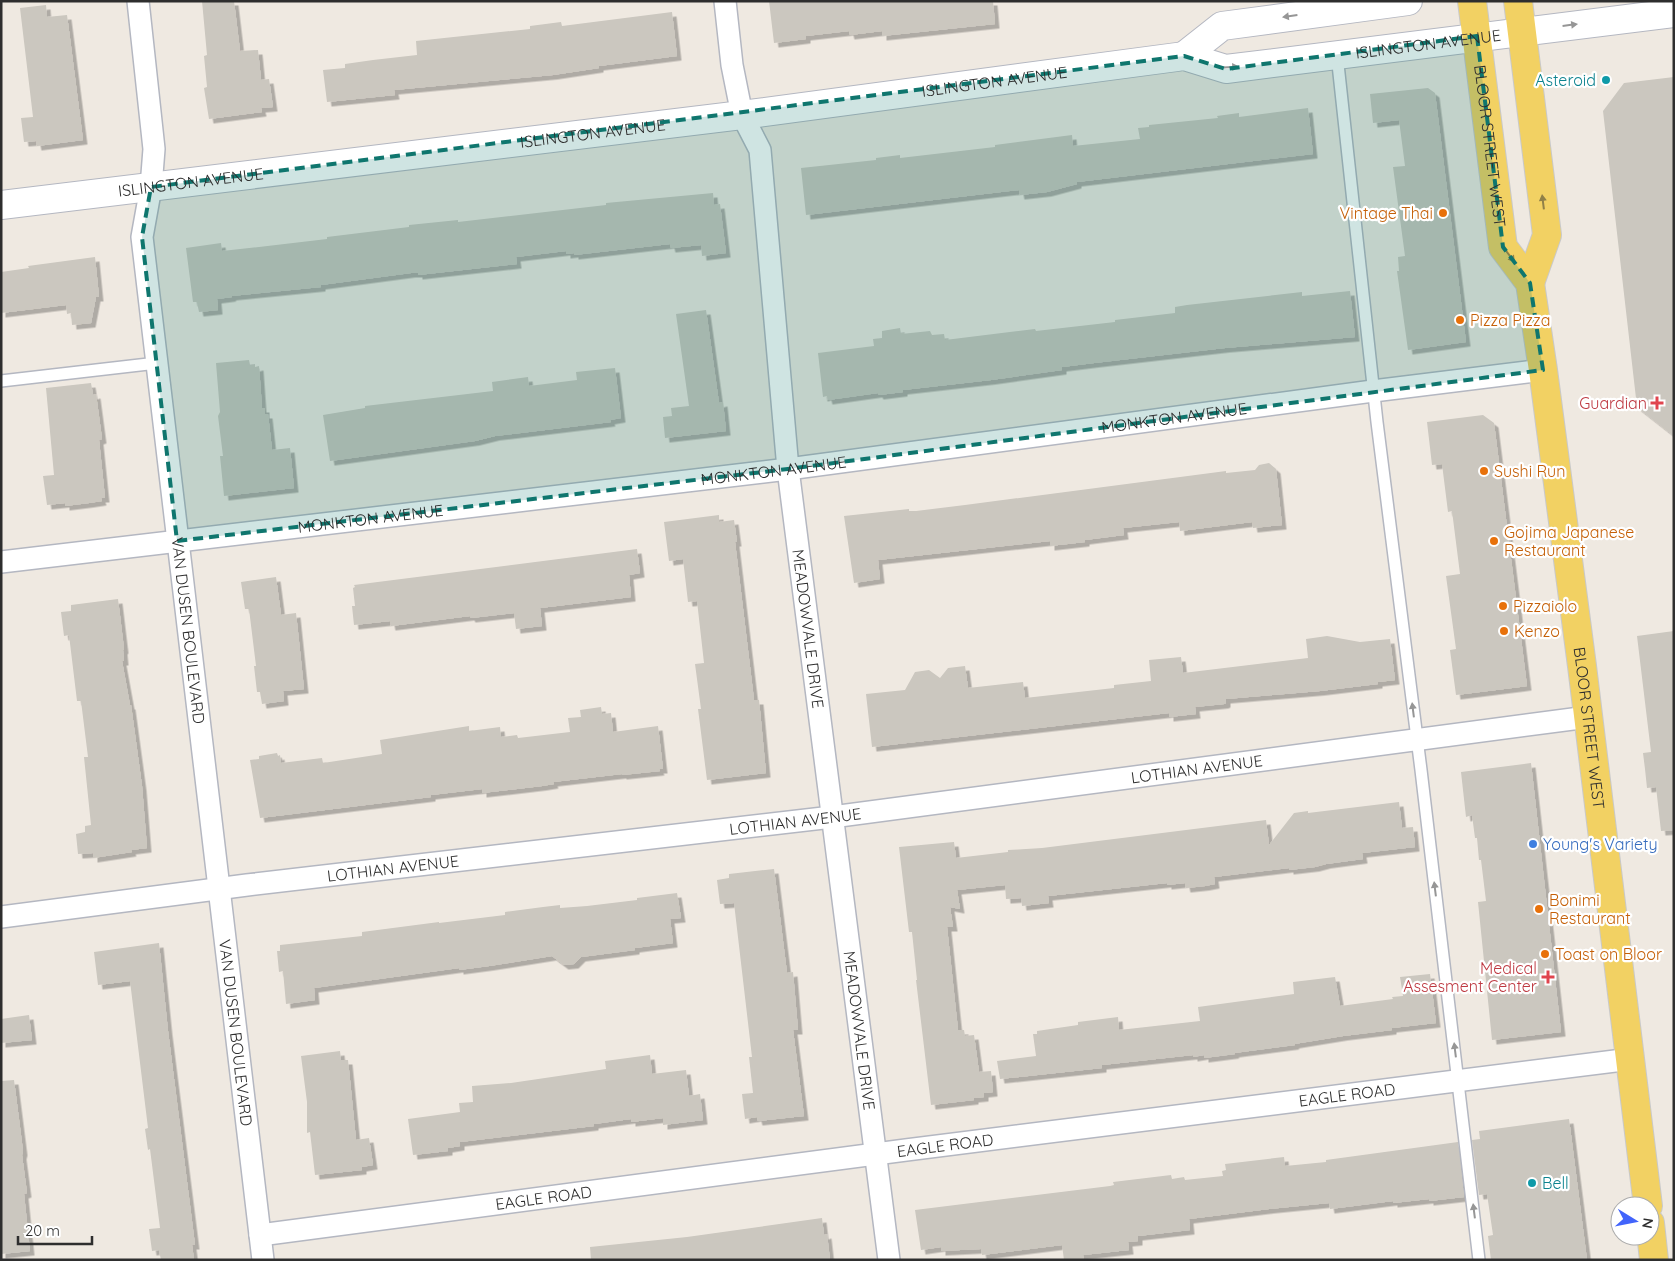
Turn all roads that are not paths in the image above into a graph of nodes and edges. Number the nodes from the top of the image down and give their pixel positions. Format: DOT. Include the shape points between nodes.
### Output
graph roads {
  1 [pos="138,1"];
  2 [pos="725,1"];
  3 [pos="1408,1"];
  4 [pos="1472,1"];
  5 [pos="1518,1"];
  6 [pos="1324,6"];
  7 [pos="1674,13"];
  8 [pos="1522,31"];
  9 [pos="1477,36"];
  10 [pos="1337,54"];
  11 [pos="1184,56"];
  12 [pos="742,115"];
  13 [pos="151,187"];
  14 [pos="1,205"];
  15 [pos="1530,283"];
  16 [pos="157,363"];
  17 [pos="1543,370"];
  18 [pos="1,381"];
  19 [pos="1373,391"];
  20 [pos="788,468"];
  21 [pos="177,541"];
  22 [pos="1,562"];
  23 [pos="1588,717"];
  24 [pos="1417,738"];
  25 [pos="832,817"];
  26 [pos="219,888"];
  27 [pos="1,917"];
  28 [pos="1631,1059"];
  29 [pos="1458,1081"];
  30 [pos="876,1155"];
  31 [pos="1647,1196"];
  32 [pos="260,1234"];
  33 [pos="1652,1246"];
  34 [pos="263,1260"];
  35 [pos="889,1260"];
  36 [pos="1479,1260"];
  37 [pos="1654,1260"];
  1 -- 13 [label="street, VAN DUSEN BOULEVARD" via="153,140"];
  2 -- 12 [label="street, MEADOWVALE DRIVE" via="732,65"];
  3 -- 6 [label="main road"];
  4 -- 9 [label="main road, BLOOR STREET WEST"];
  5 -- 8 [label="main road, BLOOR STREET WEST"];
  6 -- 11 [label="main road, one-way" via="1222,26"];
  8 -- 7 [label="main road, ISLINGTON AVENUE, one-way"];
  8 -- 9 [label="main road, ISLINGTON AVENUE"];
  15 -- 8 [label="main road, BLOOR STREET WEST, one-way" via="1547,235"];
  9 -- 10 [label="main road, ISLINGTON AVENUE"];
  9 -- 15 [label="main road, BLOOR STREET WEST, one-way" via="1503,247"];
  11 -- 10 [label="main road, ISLINGTON AVENUE, one-way" via="1226,69"];
  10 -- 19 [label="lane"];
  11 -- 12 [label="main road, ISLINGTON AVENUE"];
  12 -- 13 [label="main road, ISLINGTON AVENUE"];
  12 -- 20 [label="street, MEADOWVALE DRIVE" via="760,150"];
  13 -- 14 [label="main road, ISLINGTON AVENUE"];
  13 -- 16 [label="street, VAN DUSEN BOULEVARD" via="142,237"];
  15 -- 17 [label="main road, BLOOR STREET WEST"];
  16 -- 18 [label="lane"];
  16 -- 21 [label="street, VAN DUSEN BOULEVARD"];
  17 -- 19 [label="street, MONKTON AVENUE"];
  17 -- 23 [label="main road, BLOOR STREET WEST"];
  19 -- 20 [label="street, MONKTON AVENUE"];
  24 -- 19 [label="lane, one-way"];
  20 -- 21 [label="street, MONKTON AVENUE"];
  20 -- 25 [label="street, MEADOWVALE DRIVE"];
  21 -- 22 [label="street, MONKTON AVENUE"];
  21 -- 26 [label="street, VAN DUSEN BOULEVARD"];
  23 -- 24 [label="street, LOTHIAN AVENUE"];
  23 -- 28 [label="main road, BLOOR STREET WEST"];
  24 -- 25 [label="street, LOTHIAN AVENUE"];
  29 -- 24 [label="lane, one-way"];
  25 -- 26 [label="street, LOTHIAN AVENUE"];
  25 -- 30 [label="street, MEADOWVALE DRIVE"];
  26 -- 27 [label="street, LOTHIAN AVENUE"];
  26 -- 32 [label="street, VAN DUSEN BOULEVARD"];
  28 -- 29 [label="street, EAGLE ROAD"];
  28 -- 31 [label="main road, BLOOR STREET WEST"];
  29 -- 30 [label="street, EAGLE ROAD"];
  36 -- 29 [label="lane, one-way"];
  30 -- 32 [label="street, EAGLE ROAD"];
  30 -- 35 [label="street, MEADOWVALE DRIVE"];
  32 -- 34 [label="street, VAN DUSEN BOULEVARD"];
  33 -- 37 [label="main road"];
}
